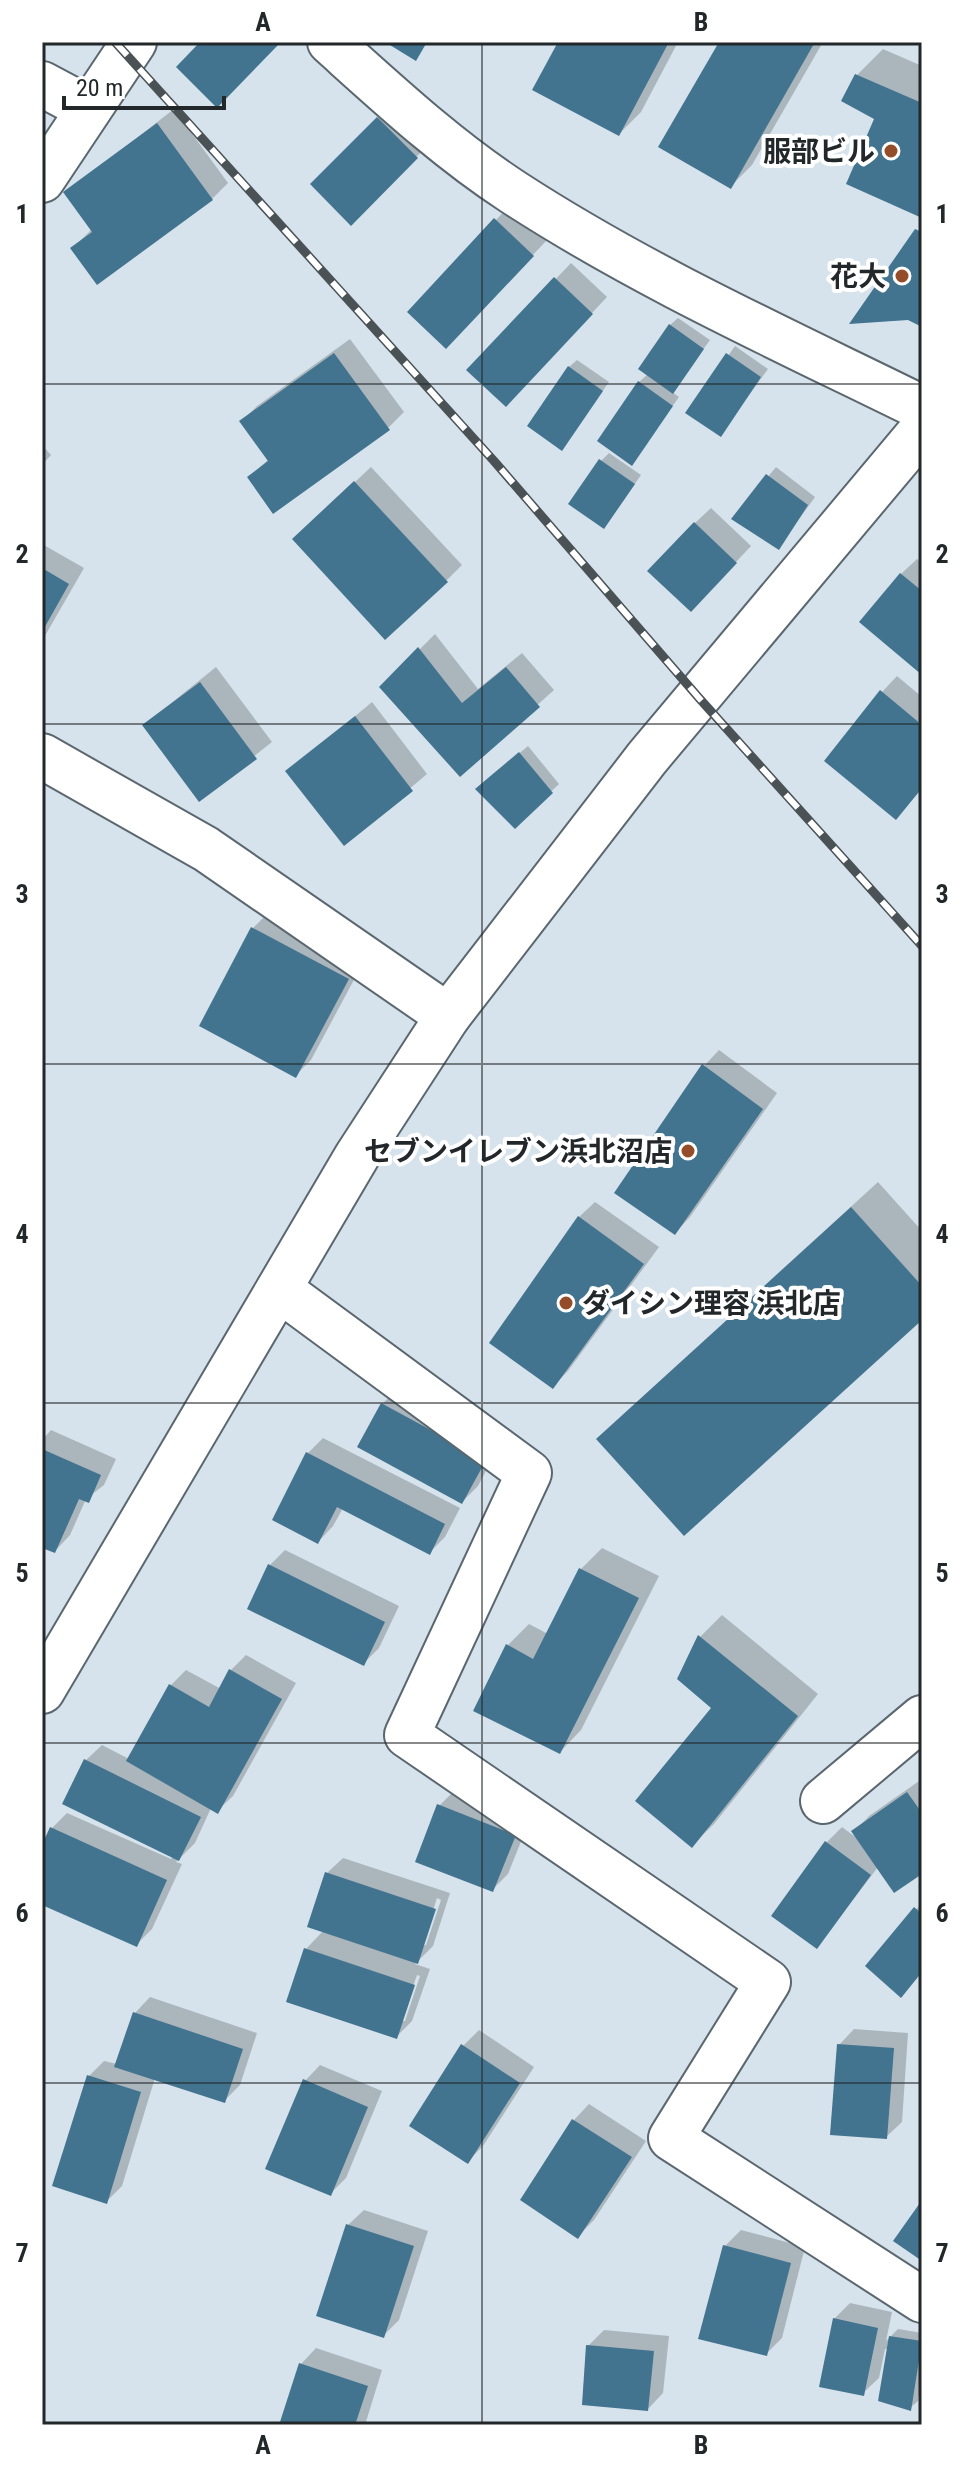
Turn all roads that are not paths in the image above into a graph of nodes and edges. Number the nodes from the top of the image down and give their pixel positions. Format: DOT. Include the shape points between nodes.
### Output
graph roads {
  1 [pos="134,42"];
  2 [pos="330,42"];
  3 [pos="42,84"];
  4 [pos="89,109"];
  5 [pos="42,180"];
  6 [pos="922,408"];
  7 [pos="922,430"];
  8 [pos="42,756"];
  9 [pos="448,1016"];
  10 [pos="279,1289"];
  11 [pos="42,1691"];
  12 [pos="922,1718"];
  13 [pos="823,1801"];
  14 [pos="922,2300"];
  1 -- 4 [label="street"];
  2 -- 6 [label="street" via="417,120 513,192 647,271"];
  3 -- 4 [label="street"];
  4 -- 5 [label="street"];
  7 -- 9 [label="street" via="609,805"];
  8 -- 9 [label="street" via="206,849"];
  9 -- 10 [label="street"];
  10 -- 11 [label="street"];
  10 -- 14 [label="street" via="529,1473 407,1735 768,1982 671,2138"];
  12 -- 13 [label="street"];
}
